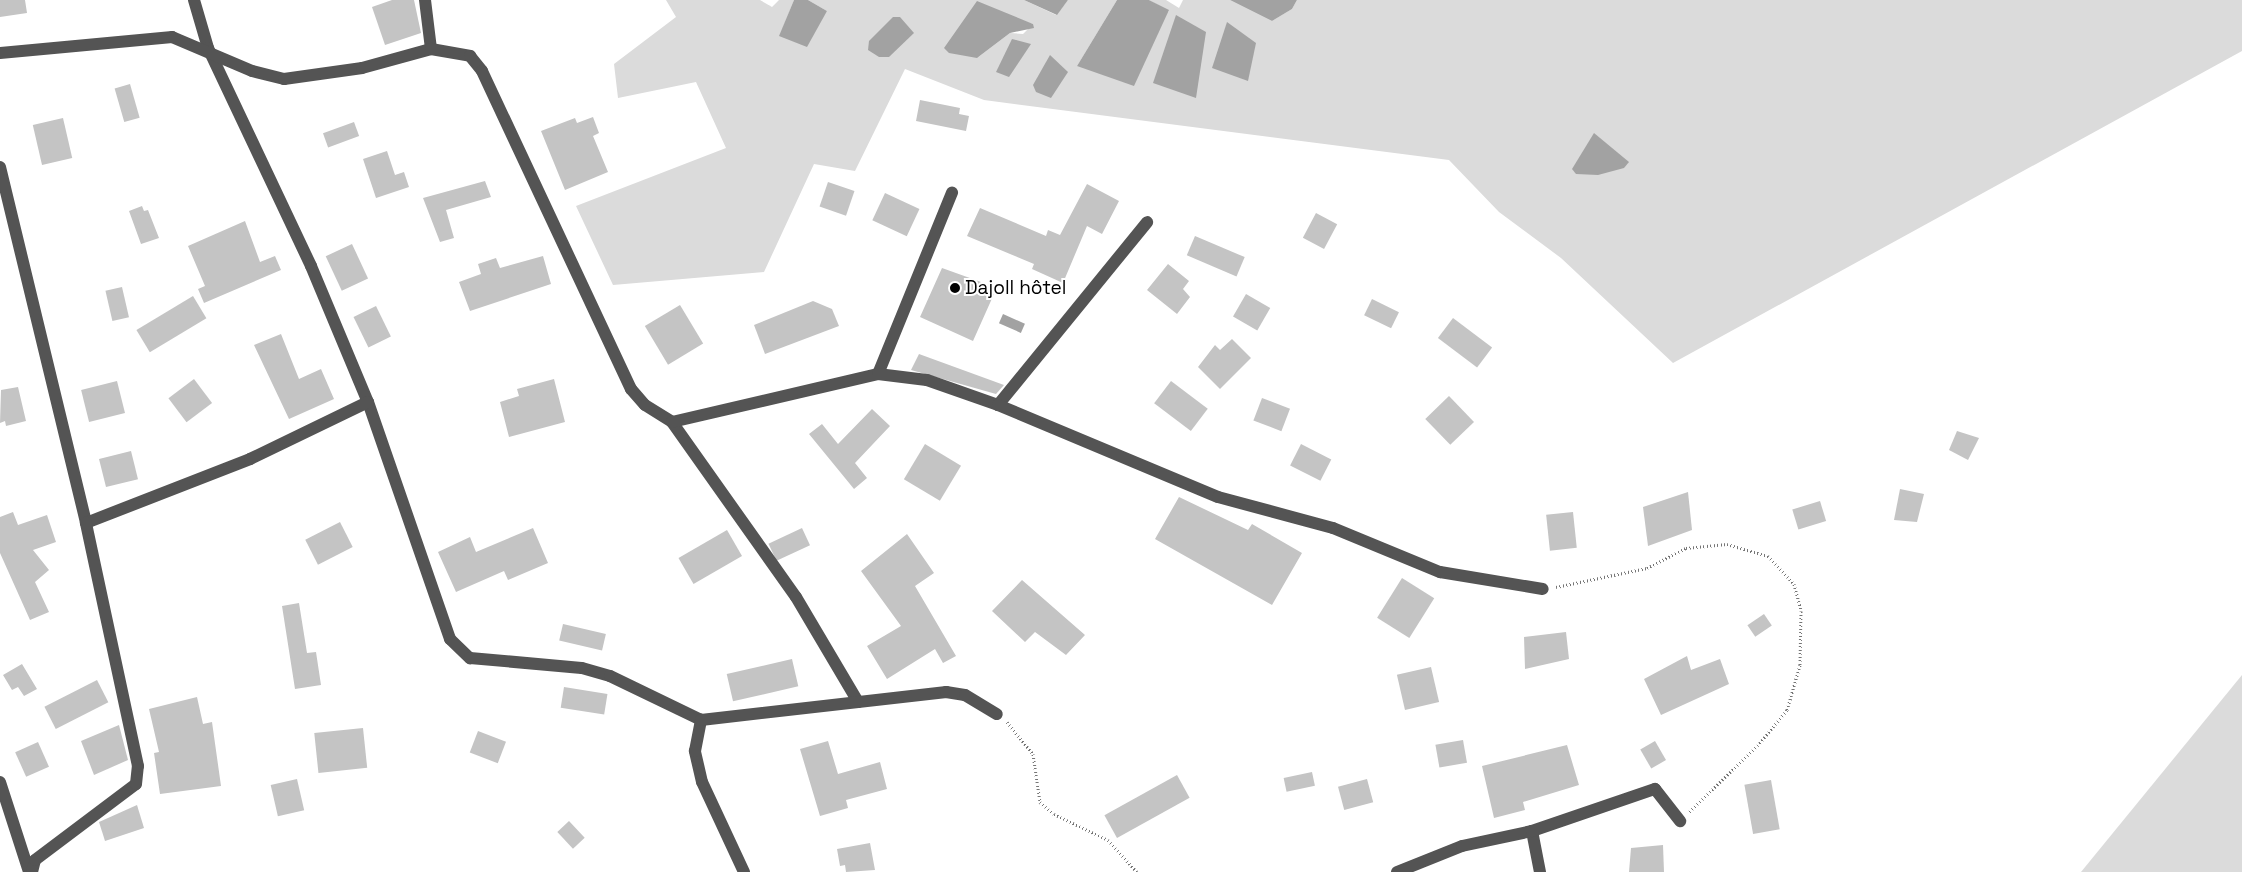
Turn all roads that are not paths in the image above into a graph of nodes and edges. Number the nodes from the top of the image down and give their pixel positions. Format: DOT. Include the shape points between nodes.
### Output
graph roads {
  1 [pos="194,0"];
  2 [pos="425,0"];
  3 [pos="208,48"];
  4 [pos="431,49"];
  5 [pos="0,53"];
  6 [pos="0,167"];
  7 [pos="952,193"];
  8 [pos="1147,222"];
  9 [pos="878,374"];
  10 [pos="368,402"];
  11 [pos="998,405"];
  12 [pos="672,422"];
  13 [pos="86,523"];
  14 [pos="1543,589"];
  15 [pos="858,702"];
  16 [pos="996,714"];
  17 [pos="701,720"];
  18 [pos="0,782"];
  19 [pos="1680,821"];
  20 [pos="1532,831"];
  21 [pos="30,872"];
  22 [pos="744,872"];
  23 [pos="1397,872"];
  24 [pos="1540,872"];
  1 -- 3 [label="street"];
  2 -- 4 [label="street"];
  3 -- 4 [label="street" via="252,71 284,79 362,68"];
  3 -- 5 [label="street" via="172,36"];
  3 -- 10 [label="street" via="311,266"];
  4 -- 12 [label="street" via="470,56 482,71 631,389 645,405"];
  6 -- 13 [label="street"];
  7 -- 9 [label="street"];
  8 -- 11 [label="street"];
  9 -- 11 [label="street" via="927,380"];
  9 -- 12 [label="street"];
  10 -- 13 [label="street" via="250,459"];
  10 -- 17 [label="street" via="450,639 459,651 470,658 582,668 610,676"];
  11 -- 14 [label="street" via="1218,496 1333,528 1440,572"];
  12 -- 15 [label="street" via="796,597"];
  13 -- 21 [label="street" via="138,766 136,784 34,860"];
  15 -- 16 [label="street" via="946,692 965,695"];
  15 -- 17 [label="street"];
  17 -- 22 [label="street" via="695,751 702,782"];
  18 -- 21 [label="street"];
  19 -- 20 [label="street" via="1655,789"];
  20 -- 23 [label="street" via="1462,846"];
  20 -- 24 [label="street"];
}
